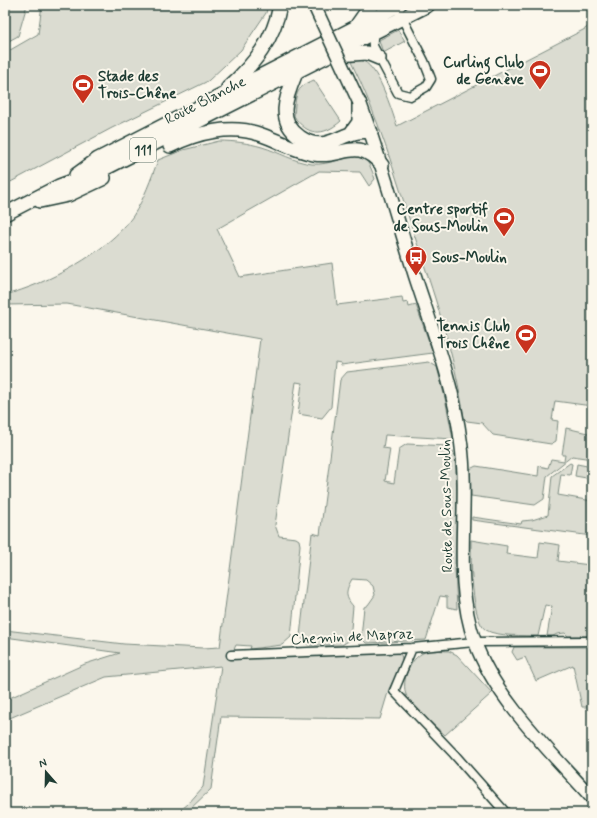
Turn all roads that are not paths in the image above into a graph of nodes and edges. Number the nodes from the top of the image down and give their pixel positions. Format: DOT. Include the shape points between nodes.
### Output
graph roads {
  1 [pos="280,5"];
  2 [pos="314,5"];
  3 [pos="371,5"];
  4 [pos="397,5"];
  5 [pos="428,5"];
  6 [pos="402,18"];
  7 [pos="354,28"];
  8 [pos="374,33"];
  9 [pos="329,56"];
  10 [pos="379,58"];
  11 [pos="296,73"];
  12 [pos="215,100"];
  13 [pos="359,102"];
  14 [pos="370,132"];
  15 [pos="351,133"];
  16 [pos="335,152"];
  17 [pos="382,165"];
  18 [pos="59,186"];
  19 [pos="21,206"];
  20 [pos="5,214"];
  21 [pos="592,641"];
  22 [pos="474,642"];
  23 [pos="412,648"];
  24 [pos="231,655"];
  25 [pos="592,798"];
  26 [pos="506,813"];
  1 -- 12 [label="main road" via="264,50"];
  2 -- 13 [label="main road, Route de Sous-Moulin, bridge"];
  3 -- 7 [label="main road"];
  4 -- 6 [label="street"];
  4 -- 7 [label="main road, Route Blanche / 111"];
  4 -- 8 [label="street" via="375,25"];
  5 -- 6 [label="main road, Route Blanche / 111"];
  6 -- 8 [label="main road, Route Blanche / 111"];
  6 -- 10 [label="street" via="430,72 429,84 410,96 398,93"];
  7 -- 12 [label="main road, Route Blanche / 111"];
  8 -- 9 [label="main road, Route Blanche / 111"];
  8 -- 10 [label="street" via="373,46"];
  9 -- 10 [label="main road" via="367,53"];
  9 -- 11 [label="main road, Route Blanche / 111"];
  11 -- 15 [label="main road" via="284,107 286,119 296,134 311,142 326,143"];
  11 -- 18 [label="main road, Route Blanche / 111" via="102,170"];
  12 -- 18 [label="main road, Route Blanche / 111" via="98,159"];
  13 -- 14 [label="main road, Route de Sous-Moulin"];
  13 -- 15 [label="main road" via="359,122"];
  14 -- 15 [label="main road" via="361,130"];
  14 -- 16 [label="main road" via="363,139"];
  14 -- 17 [label="main road, Route de Sous-Moulin"];
  16 -- 17 [label="main road" via="351,149 363,151 372,154"];
  16 -- 19 [label="main road" via="314,154 260,134 240,130 209,131 183,139 68,195"];
  17 -- 22 [label="main road, Route de Sous-Moulin" via="456,410 463,458 465,602"];
  18 -- 19 [label="main road, 111"];
  19 -- 20 [label="main road, 111"];
  21 -- 22 [label="street, Chemin de Mapraz"];
  22 -- 23 [label="street, Chemin de Mapraz"];
  22 -- 25 [label="main road, Route de Sous-Moulin" via="497,686"];
  23 -- 24 [label="street, Chemin de Mapraz"];
  23 -- 26 [label="street" via="394,691"];
}
